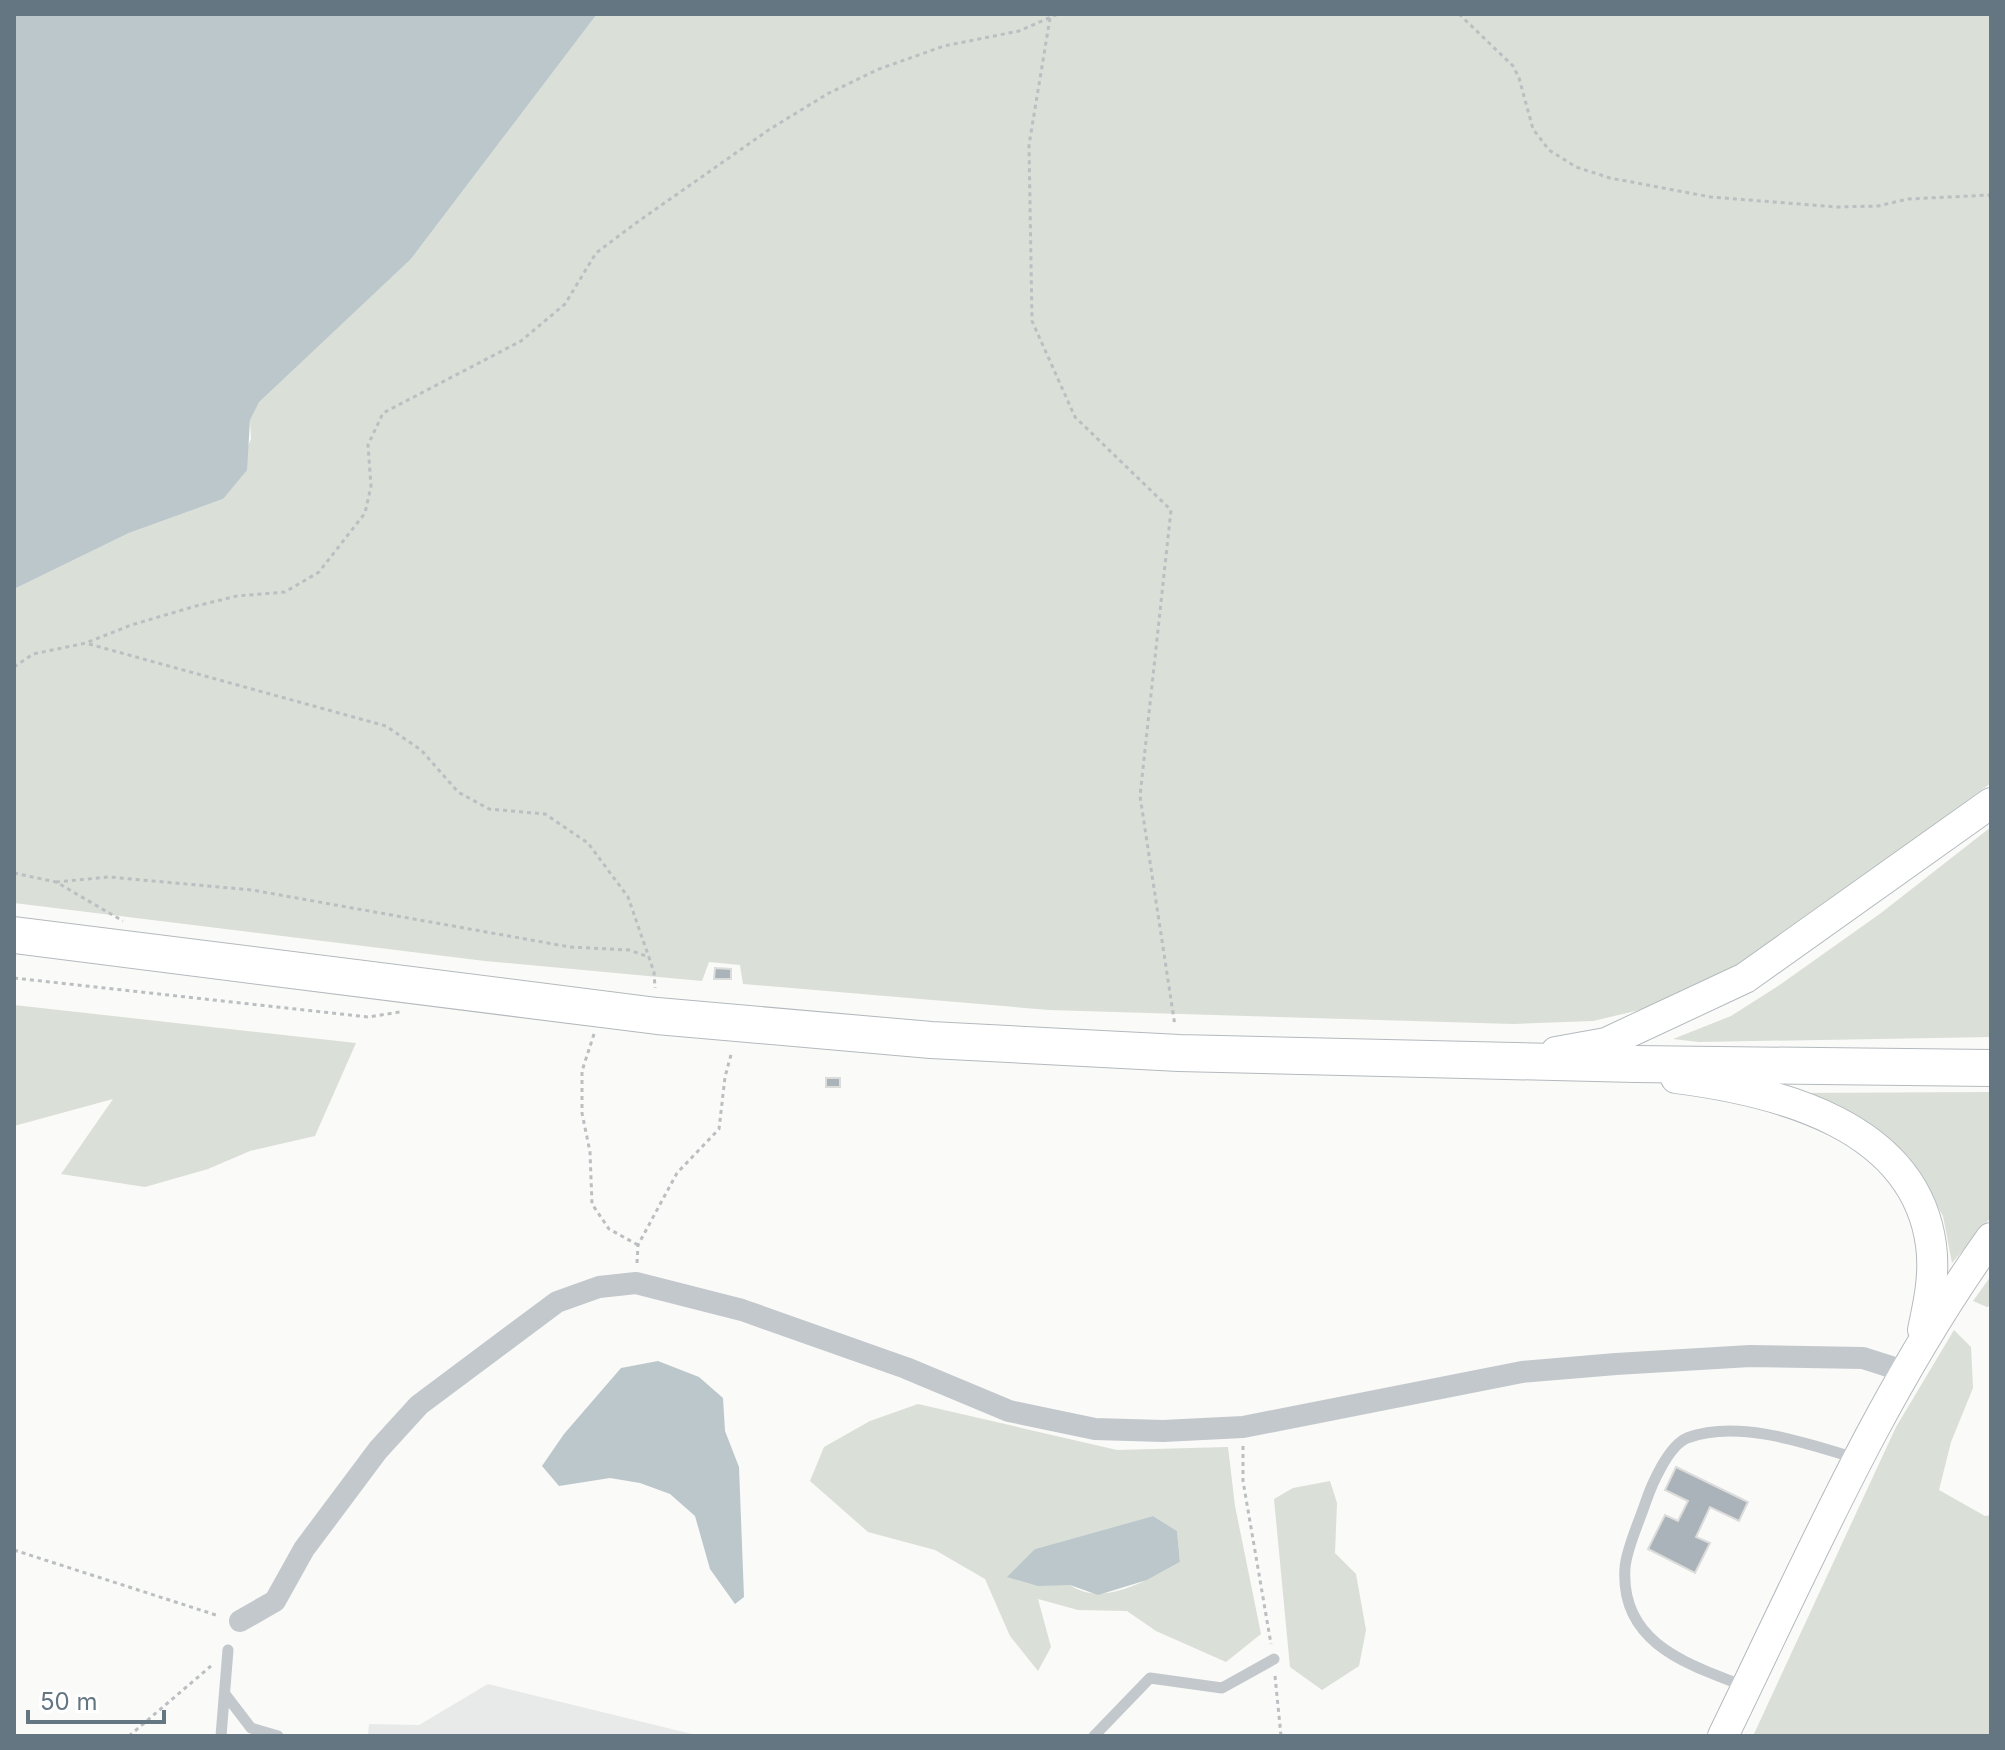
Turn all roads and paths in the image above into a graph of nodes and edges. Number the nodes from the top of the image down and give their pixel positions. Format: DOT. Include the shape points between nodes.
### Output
graph roads {
  1 [pos="1058,14"];
  2 [pos="1459,14"];
  3 [pos="1050,18"];
  4 [pos="1991,195"];
  5 [pos="86,643"];
  6 [pos="14,667"];
  7 [pos="1991,803"];
  8 [pos="14,873"];
  9 [pos="56,882"];
  10 [pos="14,935"];
  11 [pos="128,950"];
  12 [pos="649,957"];
  13 [pos="14,978"];
  14 [pos="602,1009"];
  15 [pos="410,1010"];
  16 [pos="657,1016"];
  17 [pos="739,1024"];
  18 [pos="1179,1053"];
  19 [pos="1470,1061"];
  20 [pos="1635,1064"];
  21 [pos="1991,1068"];
  22 [pos="1991,1238"];
  23 [pos="638,1245"];
  24 [pos="636,1283"];
  25 [pos="1913,1362"];
  26 [pos="1243,1427"];
  27 [pos="1860,1459"];
  28 [pos="14,1550"];
  29 [pos="240,1621"];
  30 [pos="228,1650"];
  31 [pos="1274,1659"];
  32 [pos="1747,1687"];
  33 [pos="225,1694"];
  34 [pos="129,1736"];
  35 [pos="221,1736"];
  36 [pos="278,1736"];
  37 [pos="1094,1736"];
  38 [pos="1281,1736"];
  39 [pos="1723,1736"];
  1 -- 3 [label="path"];
  2 -- 4 [label="path" via="1513,66 1533,129 1549,150 1576,167 1711,197 1837,207"];
  3 -- 5 [label="path" via="1019,31 909,56 829,93 596,253 565,304 521,341 383,413 368,445 371,486 365,513 319,572 285,592 196,606"];
  3 -- 18 [label="path" via="1029,145 1032,321 1075,417 1171,510 1140,796"];
  5 -- 6 [label="path" via="33,654"];
  5 -- 12 [label="path" via="386,726 421,750 468,798 489,809 545,814 588,843 628,897"];
  7 -- 19 [label="main road" via="1745,978 1606,1043"];
  8 -- 9 [label="path"];
  9 -- 11 [label="path" via="127,923"];
  9 -- 12 [label="path" via="109,877 252,890"];
  10 -- 11 [label="highway"];
  11 -- 14 [label="highway"];
  12 -- 16 [label="path"];
  13 -- 15 [label="path" via="368,1017"];
  14 -- 16 [label="highway"];
  14 -- 23 [label="path" via="582,1071 592,1204 609,1229"];
  16 -- 17 [label="highway"];
  17 -- 18 [label="highway"];
  17 -- 23 [label="path" via="719,1129 677,1173"];
  18 -- 19 [label="highway"];
  19 -- 20 [label="highway"];
  20 -- 21 [label="highway"];
  20 -- 25 [label="main road" via="1660,1075 1750,1089 1813,1110 1878,1148 1901,1169 1923,1210 1931,1246 1932,1285"];
  22 -- 25 [label="main road"];
  23 -- 24 [label="path"];
  24 -- 26 [label="street" via="742,1310 1009,1411 1095,1429"];
  24 -- 29 [label="street" via="599,1287 557,1302 419,1405 304,1549 275,1601"];
  25 -- 26 [label="street" via="1750,1356 1522,1372"];
  25 -- 27 [label="main road"];
  26 -- 31 [label="path" via="1243,1481"];
  27 -- 32 [label="main road"];
  27 -- 32 [label="lane" via="1788,1438 1716,1432 1684,1439 1650,1490 1625,1567 1630,1610 1653,1644"];
  28 -- 29 [label="path"];
  30 -- 33 [label="lane"];
  30 -- 34 [label="path"];
  31 -- 37 [label="lane" via="1222,1688 1150,1678"];
  31 -- 38 [label="path"];
  32 -- 39 [label="main road"];
  33 -- 35 [label="lane"];
  33 -- 36 [label="lane" via="251,1728"];
}
